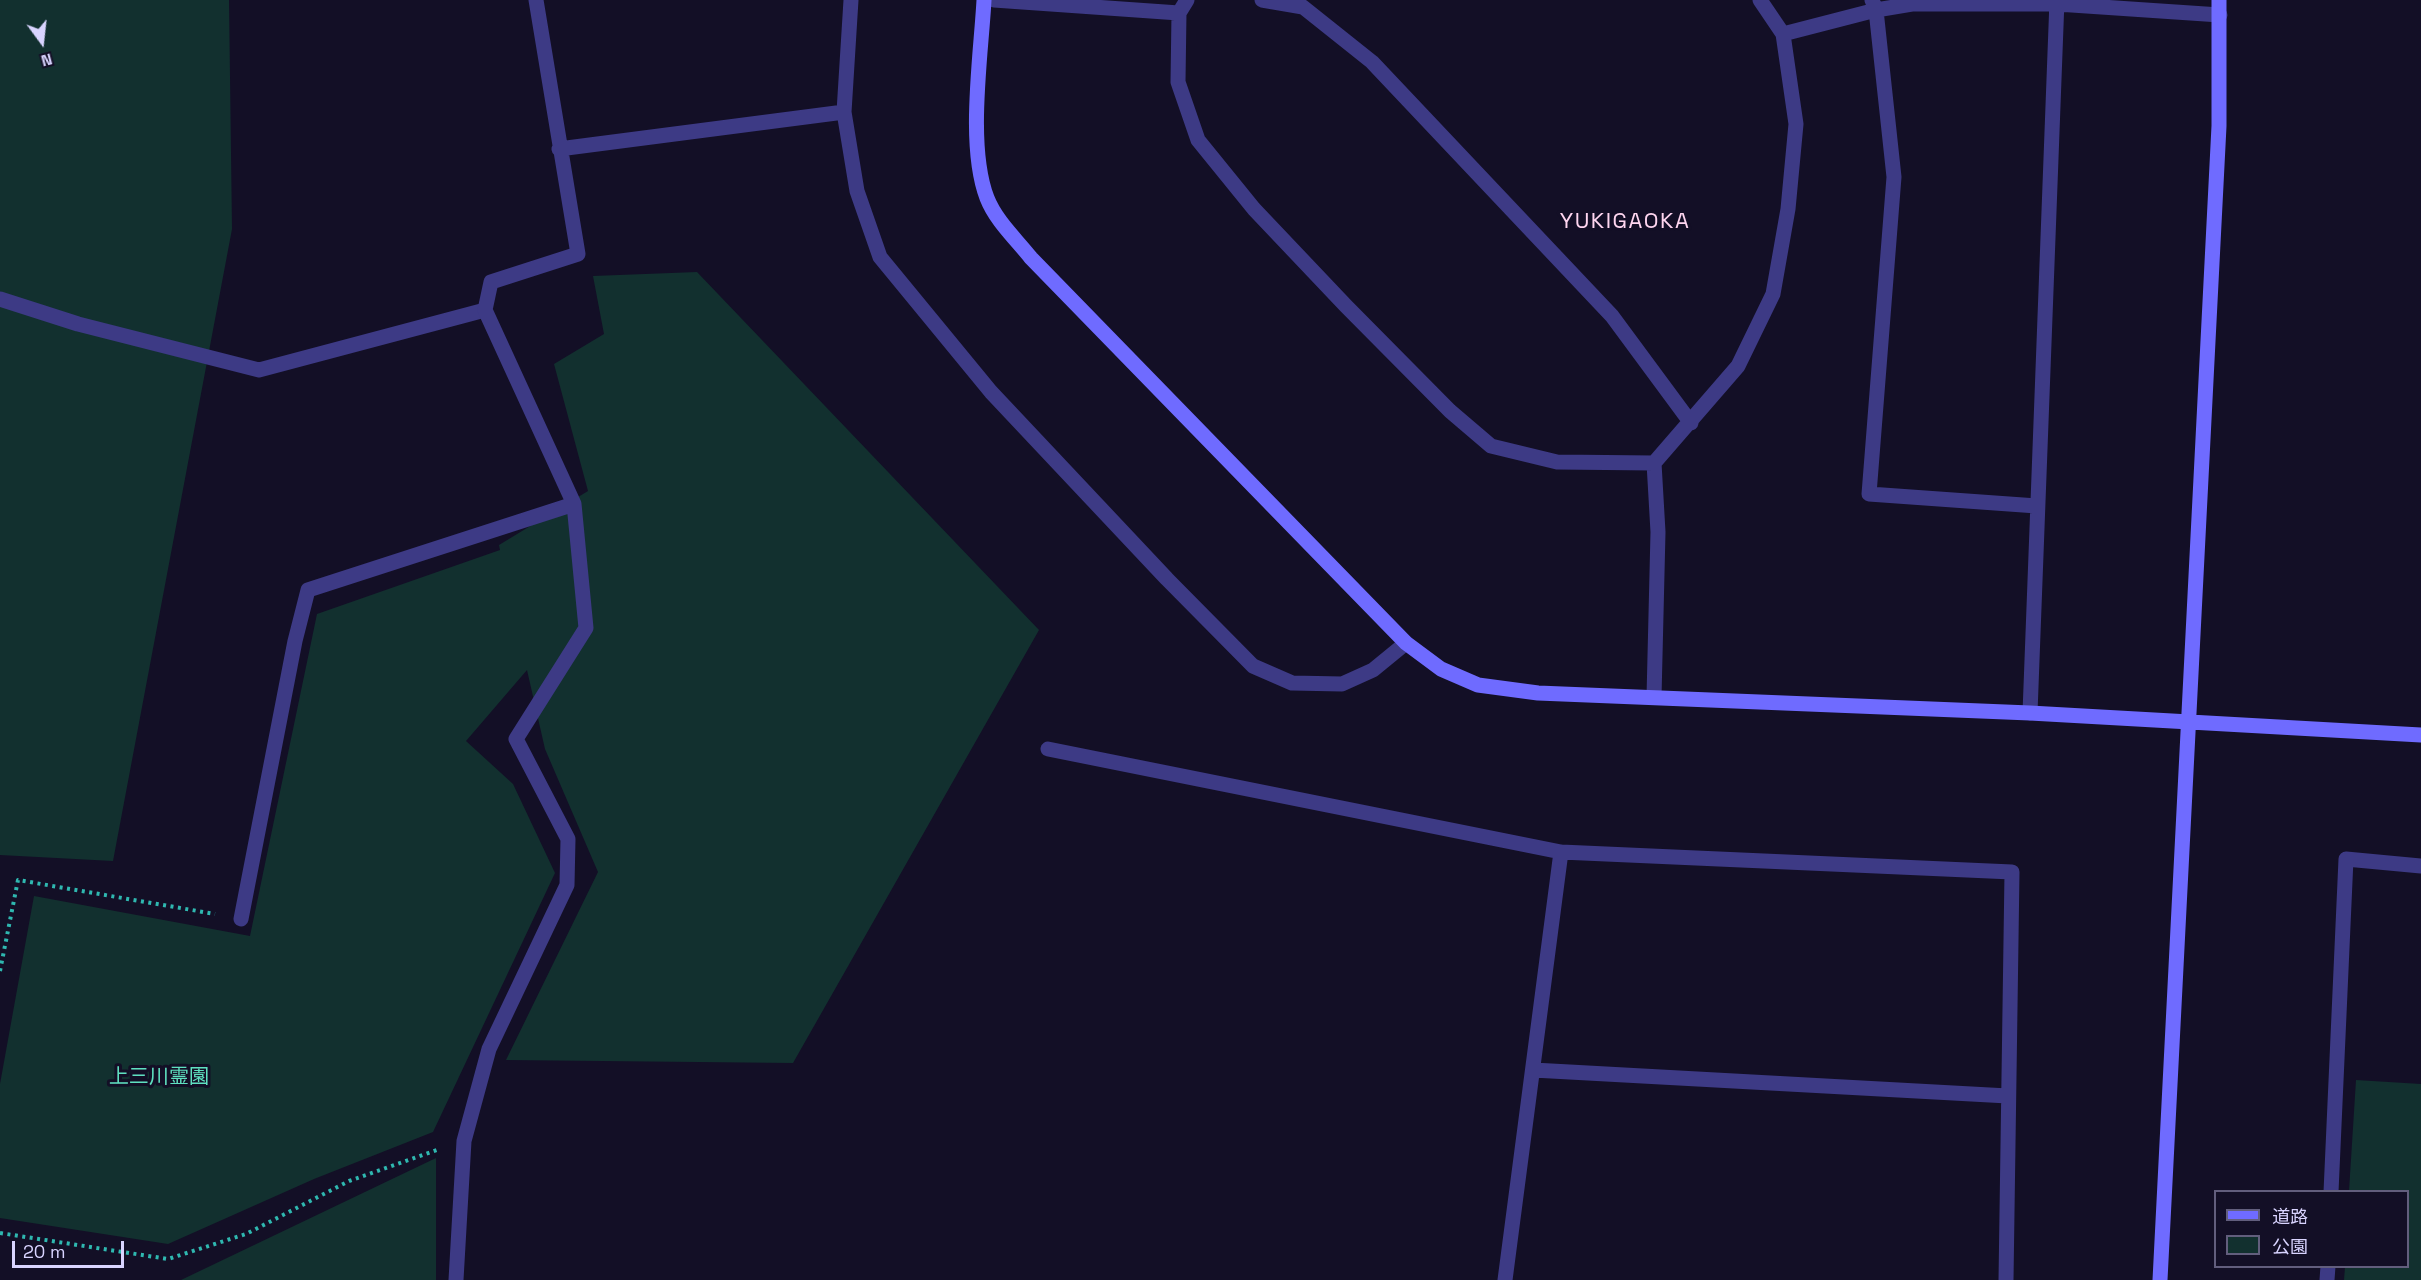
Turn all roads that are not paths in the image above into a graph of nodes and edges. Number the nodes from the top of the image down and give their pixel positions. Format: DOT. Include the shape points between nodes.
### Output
graph roads {
  1 [pos="536,0"];
  2 [pos="851,0"];
  3 [pos="984,0"];
  4 [pos="994,0"];
  5 [pos="1262,0"];
  6 [pos="1760,0"];
  7 [pos="2057,2"];
  8 [pos="1874,5"];
  9 [pos="1183,7"];
  10 [pos="2219,8"];
  11 [pos="1783,34"];
  12 [pos="844,112"];
  13 [pos="559,149"];
  14 [pos="0,300"];
  15 [pos="485,310"];
  16 [pos="1691,423"];
  17 [pos="1654,463"];
  18 [pos="574,504"];
  19 [pos="2037,506"];
  20 [pos="1406,643"];
  21 [pos="1654,697"];
  22 [pos="2030,713"];
  23 [pos="2190,723"];
  24 [pos="2421,735"];
  25 [pos="1048,749"];
  26 [pos="1561,852"];
  27 [pos="2421,866"];
  28 [pos="241,919"];
  29 [pos="1533,1070"];
  30 [pos="2008,1096"];
  31 [pos="2331,1190"];
  32 [pos="456,1280"];
  33 [pos="1505,1280"];
  34 [pos="2006,1280"];
  35 [pos="2160,1280"];
  1 -- 13 [label="street"];
  2 -- 12 [label="street"];
  3 -- 20 [label="street" via="976,130 987,199 1002,223 1031,258"];
  4 -- 9 [label="street"];
  5 -- 16 [label="street" via="1303,7 1372,62 1612,316"];
  6 -- 11 [label="street"];
  7 -- 8 [label="street"];
  7 -- 10 [label="street"];
  7 -- 19 [label="street"];
  8 -- 11 [label="street"];
  8 -- 19 [label="street" via="1894,177 1869,494"];
  9 -- 17 [label="street" via="1178,82 1198,140 1254,209 1450,411 1491,446 1557,462"];
  10 -- 23 [label="street" via="2219,126"];
  11 -- 16 [label="street" via="1796,124 1788,209 1773,294 1738,366"];
  12 -- 13 [label="street"];
  12 -- 20 [label="street" via="857,191 880,257 991,393 1253,666 1292,683 1341,684 1373,670"];
  13 -- 15 [label="street" via="578,254 491,282"];
  14 -- 15 [label="street" via="259,370"];
  15 -- 18 [label="street"];
  16 -- 17 [label="street"];
  17 -- 21 [label="street" via="1658,532"];
  18 -- 28 [label="street" via="308,590"];
  18 -- 32 [label="street" via="586,628 516,739 568,839 567,885 489,1049 464,1141"];
  19 -- 22 [label="street"];
  20 -- 21 [label="street" via="1441,669 1478,685 1538,693"];
  21 -- 22 [label="street"];
  22 -- 23 [label="street"];
  23 -- 24 [label="street"];
  23 -- 35 [label="street"];
  25 -- 26 [label="street"];
  26 -- 29 [label="street"];
  26 -- 30 [label="street" via="2012,872"];
  27 -- 31 [label="street" via="2346,860"];
  29 -- 30 [label="street"];
  29 -- 33 [label="street"];
  30 -- 34 [label="street"];
}
